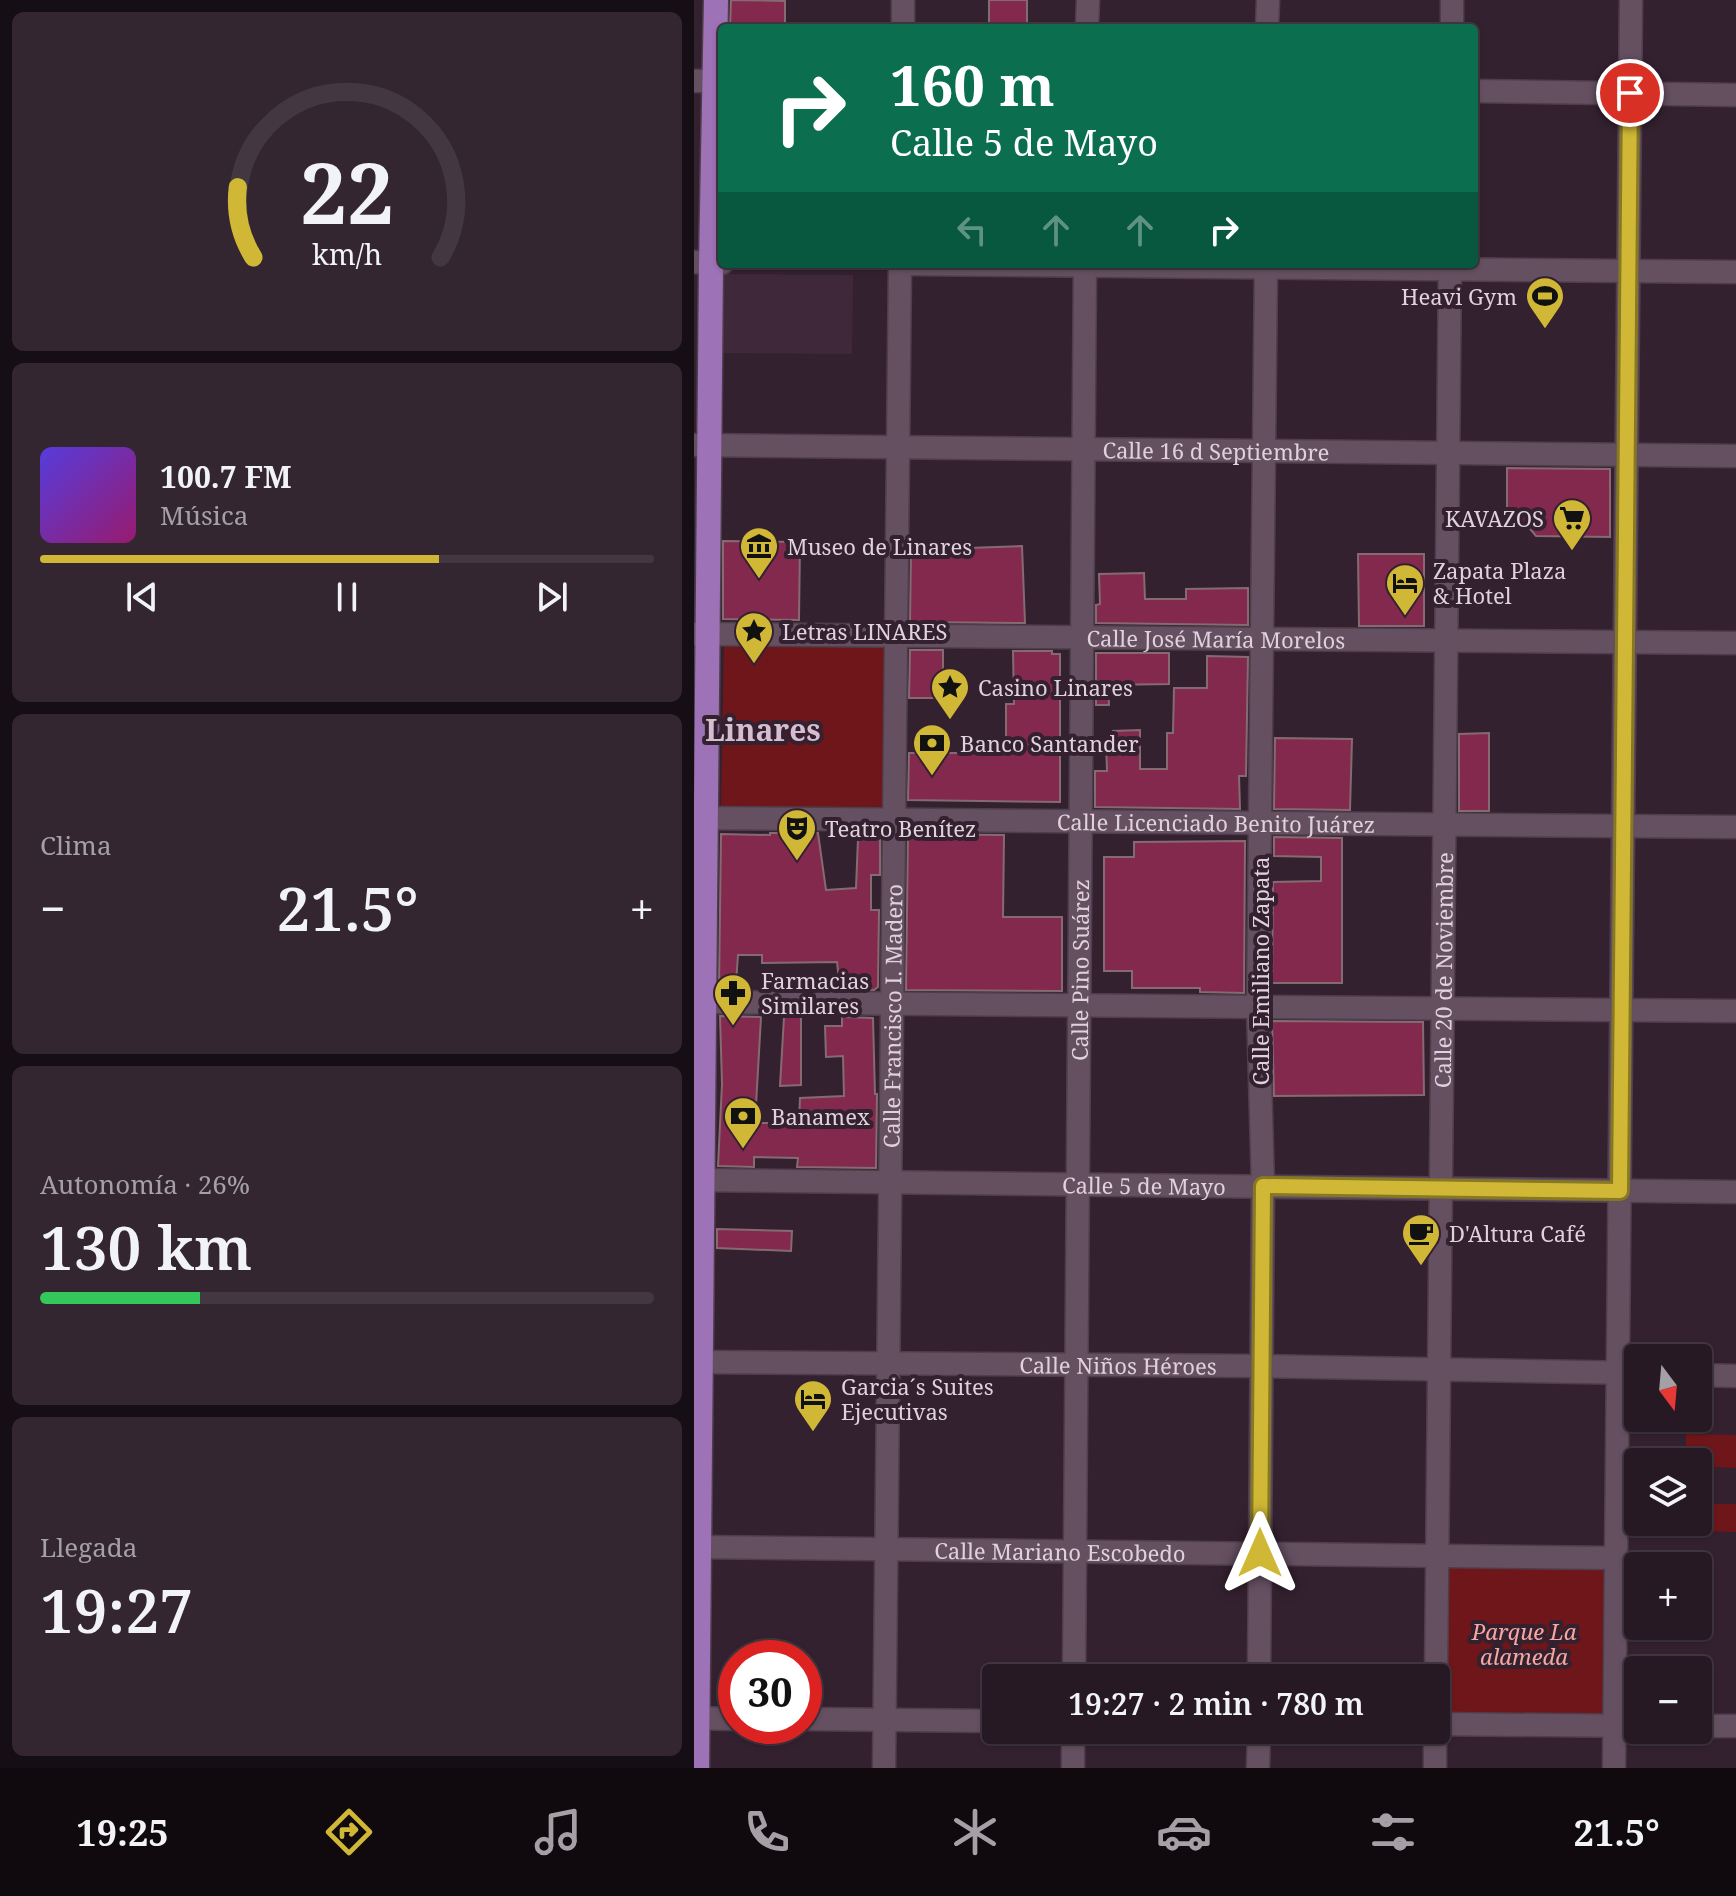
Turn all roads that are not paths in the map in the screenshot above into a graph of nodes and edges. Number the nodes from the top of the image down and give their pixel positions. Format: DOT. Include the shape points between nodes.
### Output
graph roads {
  1 [pos="716,0"];
  2 [pos="903,0"];
  3 [pos="1088,0"];
  4 [pos="1268,0"];
  5 [pos="1452,0"];
  6 [pos="1631,0"];
  7 [pos="903,24"];
  8 [pos="1087,24"];
  9 [pos="1267,24"];
  10 [pos="1452,24"];
  11 [pos="710,81"];
  12 [pos="1478,91"];
  13 [pos="1630,93"];
  14 [pos="1736,95"];
  15 [pos="709,263"];
  16 [pos="900,268"];
  17 [pos="1085,268"];
  18 [pos="1266,268"];
  19 [pos="1450,268"];
  20 [pos="1478,268"];
  21 [pos="1629,271"];
  22 [pos="1736,272"];
  23 [pos="702,446"];
  24 [pos="898,447"];
  25 [pos="1084,449"];
  26 [pos="1263,451"];
  27 [pos="1448,453"];
  28 [pos="1627,455"];
  29 [pos="1736,456"];
  30 [pos="701,634"];
  31 [pos="896,635"];
  32 [pos="1082,637"];
  33 [pos="1261,640"];
  34 [pos="1446,640"];
  35 [pos="1625,642"];
  36 [pos="1736,643"];
  37 [pos="700,818"];
  38 [pos="894,819"];
  39 [pos="1081,821"];
  40 [pos="1260,823"];
  41 [pos="1444,824"];
  42 [pos="1623,826"];
  43 [pos="1736,827"];
  44 [pos="698,1002"];
  45 [pos="892,1003"];
  46 [pos="1079,1005"];
  47 [pos="1258,1006"];
  48 [pos="1442,1008"];
  49 [pos="1622,1010"];
  50 [pos="1736,1011"];
  51 [pos="697,1180"];
  52 [pos="891,1181"];
  53 [pos="1078,1184"];
  54 [pos="1263,1186"];
  55 [pos="1441,1188"];
  56 [pos="1620,1191"];
  57 [pos="1736,1192"];
  58 [pos="1627,1344"];
  59 [pos="697,1362"];
  60 [pos="889,1362"];
  61 [pos="1076,1364"];
  62 [pos="1261,1366"];
  63 [pos="1439,1370"];
  64 [pos="1624,1373"];
  65 [pos="1712,1375"];
  66 [pos="1736,1376"];
  67 [pos="1624,1432"];
  68 [pos="697,1547"];
  69 [pos="887,1549"];
  70 [pos="1075,1551"];
  71 [pos="1260,1553"];
  72 [pos="1437,1555"];
  73 [pos="1616,1558"];
  74 [pos="1074,1664"];
  75 [pos="1259,1664"];
  76 [pos="1436,1664"];
  77 [pos="696,1718"];
  78 [pos="718,1719"];
  79 [pos="822,1719"];
  80 [pos="885,1720"];
  81 [pos="982,1721"];
  82 [pos="1614,1726"];
  83 [pos="1624,1726"];
  84 [pos="1712,1726"];
  85 [pos="1736,1726"];
  86 [pos="1450,1727"];
  87 [pos="1073,1744"];
  88 [pos="1259,1744"];
  89 [pos="1436,1744"];
  90 [pos="697,1768"];
  91 [pos="884,1768"];
  92 [pos="1073,1768"];
  93 [pos="1258,1768"];
  94 [pos="1435,1768"];
  95 [pos="1614,1768"];
  1 -- 11 [label="main road"];
  2 -- 7 [label="street"];
  3 -- 8 [label="street"];
  4 -- 9 [label="street"];
  5 -- 10 [label="street"];
  6 -- 13 [label="street"];
  11 -- 15 [label="main road"];
  12 -- 13 [label="street"];
  13 -- 14 [label="street"];
  13 -- 21 [label="street"];
  15 -- 23 [label="main road"];
  16 -- 24 [label="street, Calle Francisco I. Madero"];
  17 -- 25 [label="street, Calle Pino Suárez"];
  18 -- 26 [label="street, Calle Emiliano Zapata"];
  19 -- 27 [label="street, Calle 20 de Noviembre"];
  20 -- 21 [label="street"];
  21 -- 22 [label="street"];
  21 -- 28 [label="street"];
  23 -- 24 [label="street, Calle 16 d Septiembre"];
  23 -- 30 [label="main road"];
  24 -- 25 [label="street, Calle 16 d Septiembre"];
  24 -- 31 [label="street, Calle Francisco I. Madero"];
  25 -- 26 [label="street, Calle 16 d Septiembre"];
  25 -- 32 [label="street, Calle Pino Suárez"];
  26 -- 27 [label="street, Calle 16 d Septiembre"];
  26 -- 33 [label="street, Calle Emiliano Zapata"];
  27 -- 28 [label="street, Calle 16 d Septiembre"];
  27 -- 34 [label="street, Calle 20 de Noviembre"];
  28 -- 29 [label="street, Calle 16 d Septiembre"];
  28 -- 35 [label="street"];
  30 -- 31 [label="street, Calle José María Morelos"];
  30 -- 37 [label="main road"];
  31 -- 32 [label="street, Calle José María Morelos"];
  31 -- 38 [label="street, Calle Francisco I. Madero"];
  32 -- 33 [label="street, Calle José María Morelos"];
  32 -- 39 [label="street, Calle Pino Suárez"];
  33 -- 34 [label="street, Calle José María Morelos"];
  33 -- 40 [label="street, Calle Emiliano Zapata"];
  34 -- 35 [label="street, Calle José María Morelos"];
  34 -- 41 [label="street, Calle 20 de Noviembre"];
  35 -- 36 [label="street, Calle José María Morelos"];
  35 -- 42 [label="street"];
  37 -- 38 [label="street, Calle Licenciado Benito Juárez"];
  37 -- 44 [label="main road"];
  38 -- 39 [label="street, Calle Licenciado Benito Juárez"];
  38 -- 45 [label="street, Calle Francisco I. Madero"];
  39 -- 40 [label="street, Calle Licenciado Benito Juárez"];
  39 -- 46 [label="street, Calle Pino Suárez"];
  40 -- 41 [label="street, Calle Licenciado Benito Juárez"];
  40 -- 47 [label="street, Calle Emiliano Zapata"];
  41 -- 42 [label="street, Calle Licenciado Benito Juárez"];
  41 -- 48 [label="street, Calle 20 de Noviembre"];
  42 -- 43 [label="street, Calle Licenciado Benito Juárez"];
  42 -- 49 [label="street"];
  44 -- 45 [label="street"];
  44 -- 51 [label="main road"];
  45 -- 46 [label="street"];
  45 -- 52 [label="street, Calle Francisco I. Madero"];
  46 -- 47 [label="street"];
  46 -- 53 [label="street, Calle Pino Suárez"];
  47 -- 48 [label="street"];
  47 -- 54 [label="street, Calle Emiliano Zapata"];
  48 -- 49 [label="street"];
  48 -- 55 [label="street, Calle 20 de Noviembre"];
  49 -- 50 [label="street"];
  49 -- 56 [label="street"];
  51 -- 52 [label="street, Calle 5 de Mayo"];
  51 -- 59 [label="main road"];
  52 -- 53 [label="street, Calle 5 de Mayo"];
  52 -- 60 [label="street, Calle Francisco I. Madero"];
  53 -- 54 [label="street, Calle 5 de Mayo"];
  53 -- 61 [label="street, Calle Pino Suárez"];
  54 -- 55 [label="street, Calle 5 de Mayo"];
  54 -- 62 [label="street, Calle Emiliano Zapata"];
  55 -- 56 [label="street, Calle 5 de Mayo"];
  55 -- 63 [label="street, Calle 20 de Noviembre"];
  56 -- 57 [label="street, Calle 5 de Mayo"];
  56 -- 58 [label="street"];
  59 -- 60 [label="street, Calle Niños Héroes"];
  59 -- 68 [label="main road"];
  60 -- 61 [label="street, Calle Niños Héroes"];
  60 -- 69 [label="street, Calle Francisco I. Madero"];
  61 -- 62 [label="street, Calle Niños Héroes"];
  61 -- 70 [label="street, Calle Pino Suárez"];
  62 -- 63 [label="street, Calle Niños Héroes"];
  62 -- 71 [label="street, Calle Emiliano Zapata"];
  63 -- 64 [label="street, Calle Niños Héroes"];
  63 -- 72 [label="street, Calle 20 de Noviembre"];
  65 -- 66 [label="street"];
  67 -- 73 [label="street"];
  68 -- 69 [label="street, Calle Mariano Escobedo"];
  68 -- 77 [label="main road"];
  69 -- 70 [label="street, Calle Mariano Escobedo"];
  69 -- 80 [label="street, Calle Francisco I. Madero"];
  70 -- 71 [label="street, Calle Mariano Escobedo"];
  70 -- 74 [label="street, Calle Pino Suárez"];
  71 -- 72 [label="street, Calle Mariano Escobedo"];
  71 -- 75 [label="street, Calle Emiliano Zapata"];
  72 -- 73 [label="street, Calle Mariano Escobedo"];
  72 -- 76 [label="street, Calle 20 de Noviembre"];
  73 -- 82 [label="street"];
  77 -- 78 [label="street"];
  77 -- 90 [label="main road"];
  79 -- 80 [label="street"];
  80 -- 81 [label="street"];
  80 -- 91 [label="street, Calle Francisco I. Madero"];
  82 -- 83 [label="street"];
  82 -- 86 [label="street"];
  82 -- 95 [label="street"];
  84 -- 85 [label="street"];
  87 -- 92 [label="street"];
  88 -- 93 [label="street"];
  89 -- 94 [label="street"];
}
